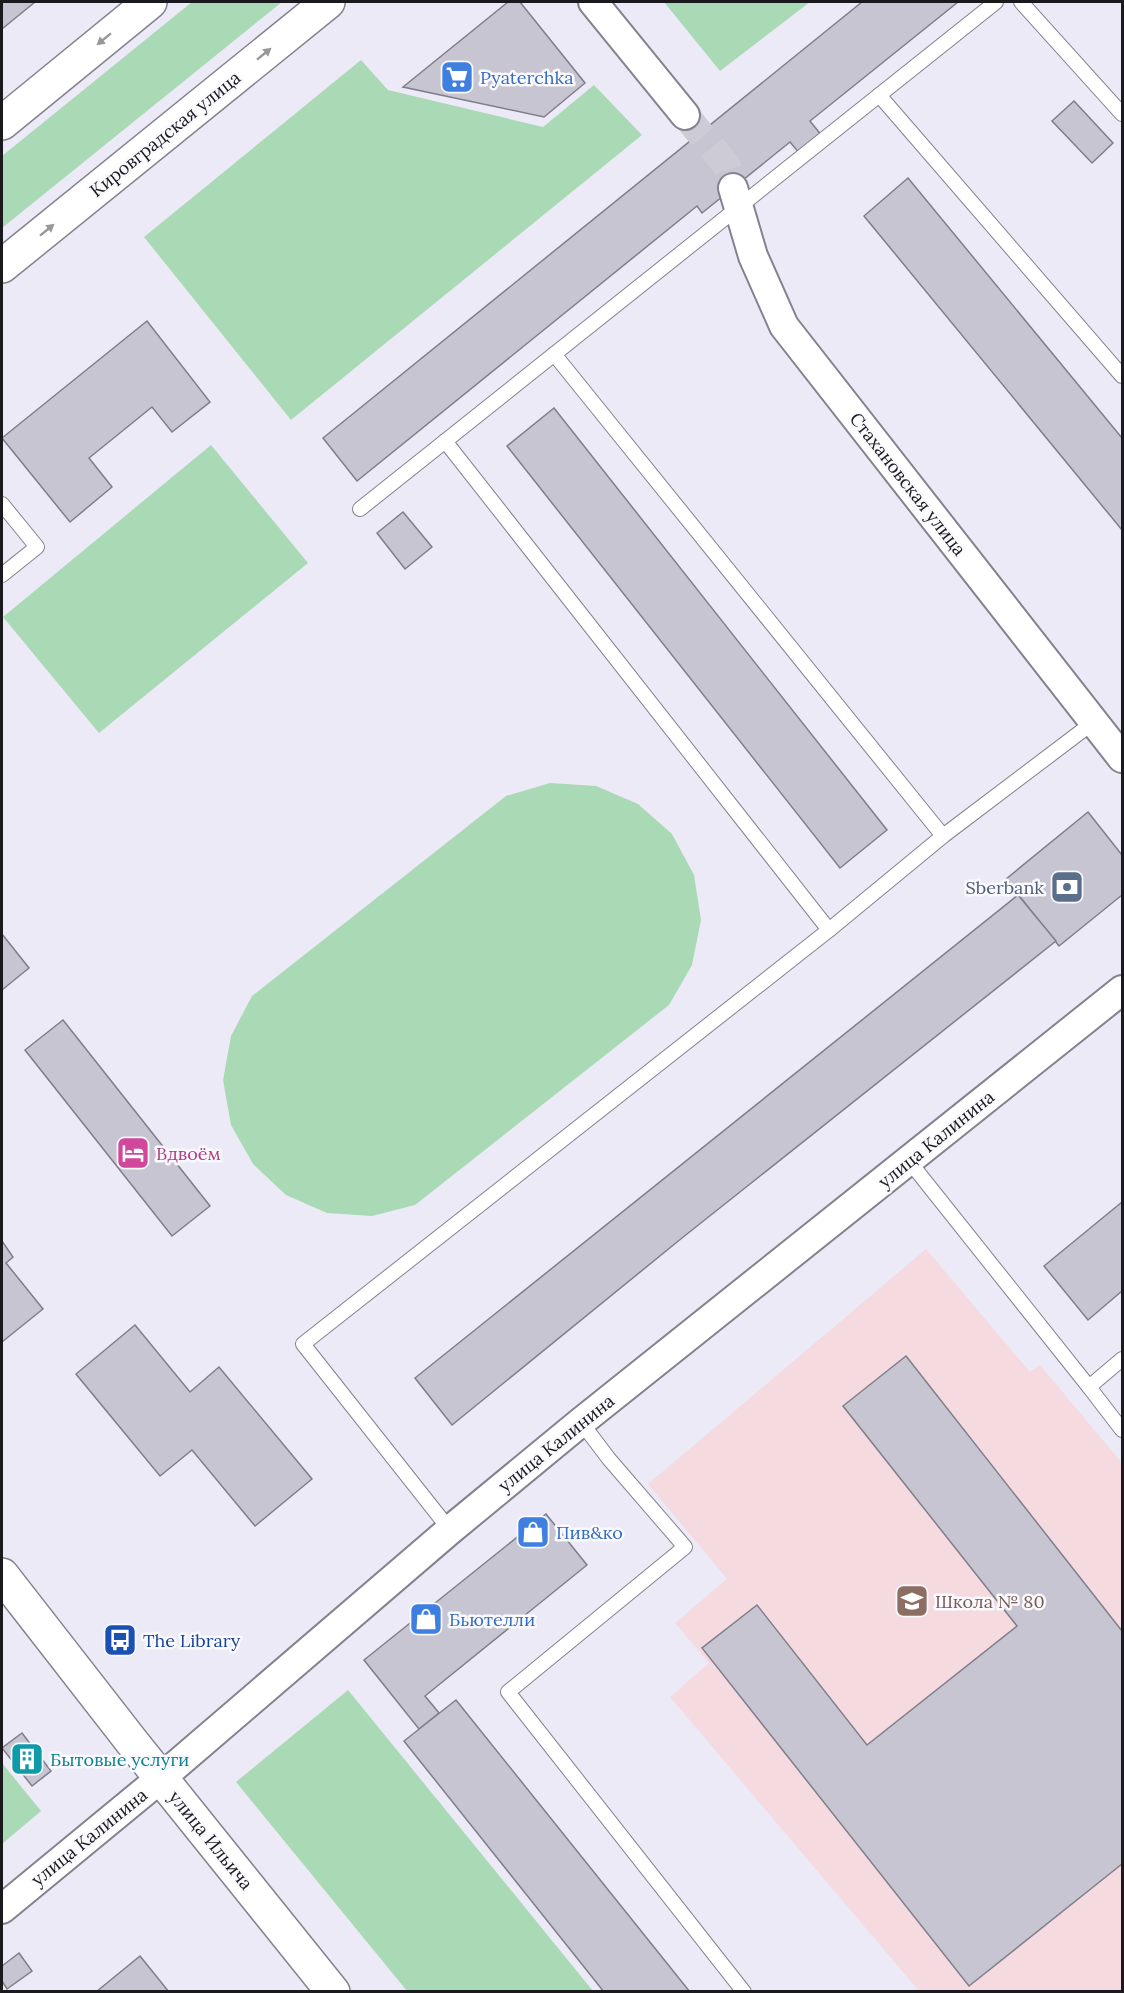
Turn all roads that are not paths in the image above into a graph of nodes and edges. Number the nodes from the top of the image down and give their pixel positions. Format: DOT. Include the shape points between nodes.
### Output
graph roads {
  1 [pos="150,2"];
  2 [pos="328,2"];
  3 [pos="593,2"];
  4 [pos="996,2"];
  5 [pos="1021,2"];
  6 [pos="879,95"];
  7 [pos="1122,114"];
  8 [pos="685,115"];
  9 [pos="2,123"];
  10 [pos="736,198"];
  11 [pos="2,266"];
  12 [pos="554,354"];
  13 [pos="1122,376"];
  14 [pos="445,441"];
  15 [pos="2,504"];
  16 [pos="360,508"];
  17 [pos="2,575"];
  18 [pos="1095,721"];
  19 [pos="1122,758"];
  20 [pos="943,836"];
  21 [pos="829,930"];
  22 [pos="1122,990"];
  23 [pos="909,1161"];
  24 [pos="1122,1359"];
  25 [pos="1089,1387"];
  26 [pos="581,1422"];
  27 [pos="1122,1430"];
  28 [pos="450,1530"];
  29 [pos="2,1575"];
  30 [pos="161,1778"];
  31 [pos="2,1909"];
  32 [pos="333,1992"];
  33 [pos="744,1992"];
  1 -- 9 [label="main road, one-way"];
  11 -- 2 [label="main road, Кировградская улица, one-way"];
  3 -- 8 [label="street"];
  4 -- 6 [label="lane"];
  5 -- 7 [label="lane"];
  6 -- 10 [label="lane"];
  6 -- 13 [label="lane"];
  10 -- 12 [label="lane"];
  10 -- 18 [label="street, Стахановская улица" via="753,256 784,326"];
  12 -- 14 [label="lane"];
  12 -- 20 [label="lane"];
  14 -- 16 [label="lane"];
  14 -- 21 [label="lane"];
  15 -- 17 [label="lane" via="37,547"];
  18 -- 19 [label="street, Стахановская улица"];
  18 -- 20 [label="lane"];
  20 -- 21 [label="lane"];
  21 -- 28 [label="lane" via="303,1344"];
  22 -- 23 [label="street, улица Калинина"];
  23 -- 25 [label="lane"];
  23 -- 26 [label="street, улица Калинина"];
  24 -- 25 [label="lane"];
  25 -- 27 [label="lane"];
  26 -- 28 [label="street, улица Калинина"];
  26 -- 33 [label="lane" via="685,1547 508,1692"];
  28 -- 30 [label="street, улица Калинина"];
  29 -- 30 [label="main road, улица Ильича"];
  30 -- 31 [label="street, улица Калинина"];
  30 -- 32 [label="main road, улица Ильича"];
}
